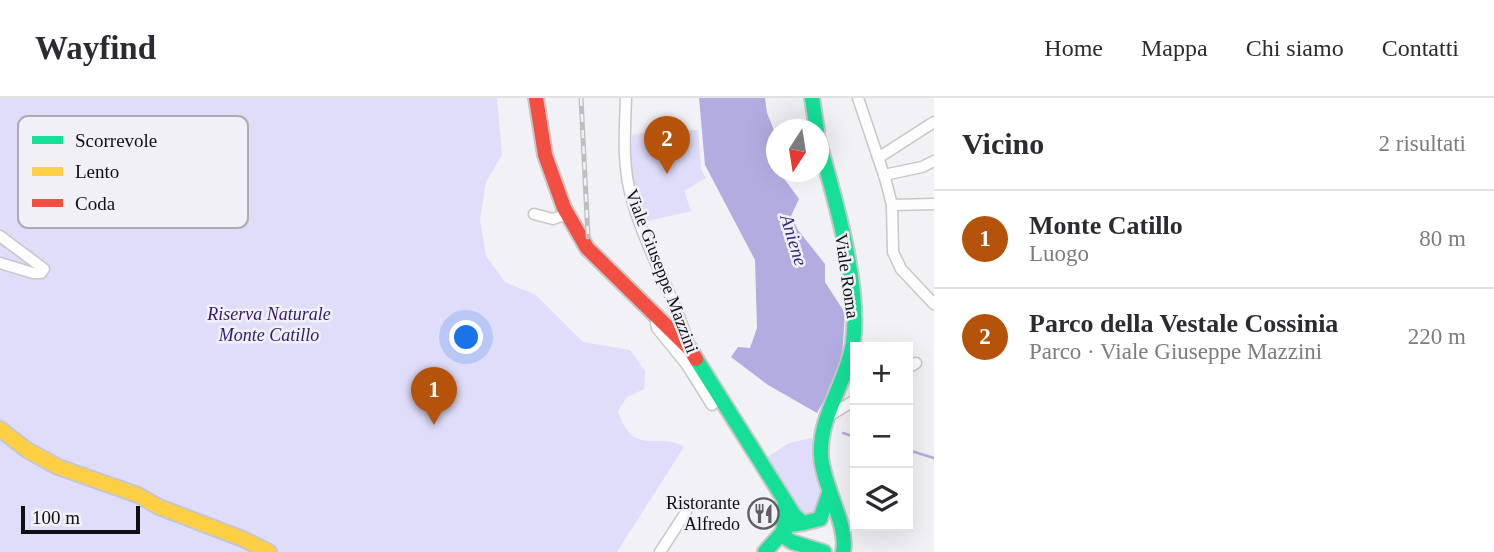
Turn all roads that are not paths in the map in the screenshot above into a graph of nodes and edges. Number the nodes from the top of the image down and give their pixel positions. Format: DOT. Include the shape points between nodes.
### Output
graph roads {
  1 [pos="536,98"];
  2 [pos="626,98"];
  3 [pos="812,98"];
  4 [pos="858,98"];
  5 [pos="815,119"];
  6 [pos="934,122"];
  7 [pos="878,158"];
  8 [pos="934,161"];
  9 [pos="884,175"];
  10 [pos="829,178"];
  11 [pos="934,204"];
  12 [pos="892,205"];
  13 [pos="534,214"];
  14 [pos="567,214"];
  15 [pos="0,236"];
  16 [pos="0,263"];
  17 [pos="934,304"];
  18 [pos="658,317"];
  19 [pos="690,349"];
  20 [pos="850,403"];
  21 [pos="712,405"];
  22 [pos="828,416"];
  23 [pos="0,429"];
  24 [pos="829,493"];
  25 [pos="785,502"];
  26 [pos="686,512"];
  27 [pos="820,519"];
  28 [pos="803,523"];
  29 [pos="782,532"];
  30 [pos="845,542"];
  31 [pos="794,544"];
  32 [pos="269,552"];
  33 [pos="660,552"];
  34 [pos="767,552"];
  35 [pos="824,552"];
  1 -- 14 [label="main road" via="545,155"];
  2 -- 19 [label="street, Viale Giuseppe Mazzini" via="625,166 631,195"];
  3 -- 5 [label="main road"];
  4 -- 7 [label="street"];
  6 -- 7 [label="street"];
  7 -- 9 [label="street"];
  8 -- 9 [label="street"];
  9 -- 12 [label="street"];
  10 -- 22 [label="main road, Viale Roma" via="854,318 849,363"];
  11 -- 12 [label="street"];
  12 -- 17 [label="street" via="895,258"];
  13 -- 14 [label="street" via="553,219"];
  14 -- 18 [label="main road" via="587,248"];
  15 -- 16 [label="street" via="44,269 33,273"];
  18 -- 19 [label="main road"];
  18 -- 21 [label="street" via="657,328"];
  19 -- 25 [label="main road, Viale Giuseppe Mazzini"];
  20 -- 22 [label="street"];
  22 -- 24 [label="main road, Viale Roma" via="821,447"];
  23 -- 32 [label="main road" via="58,467 138,495"];
  24 -- 27 [label="main road"];
  24 -- 30 [label="main road, Viale Roma"];
  25 -- 28 [label="main road, Viale Giuseppe Mazzini"];
  25 -- 29 [label="main road"];
  26 -- 33 [label="street"];
  27 -- 28 [label="main road"];
  27 -- 30 [label="main road"];
  28 -- 29 [label="main road"];
  29 -- 31 [label="main road" via="785,540"];
  29 -- 34 [label="main road"];
  31 -- 34 [label="main road"];
  31 -- 35 [label="main road"];
}
